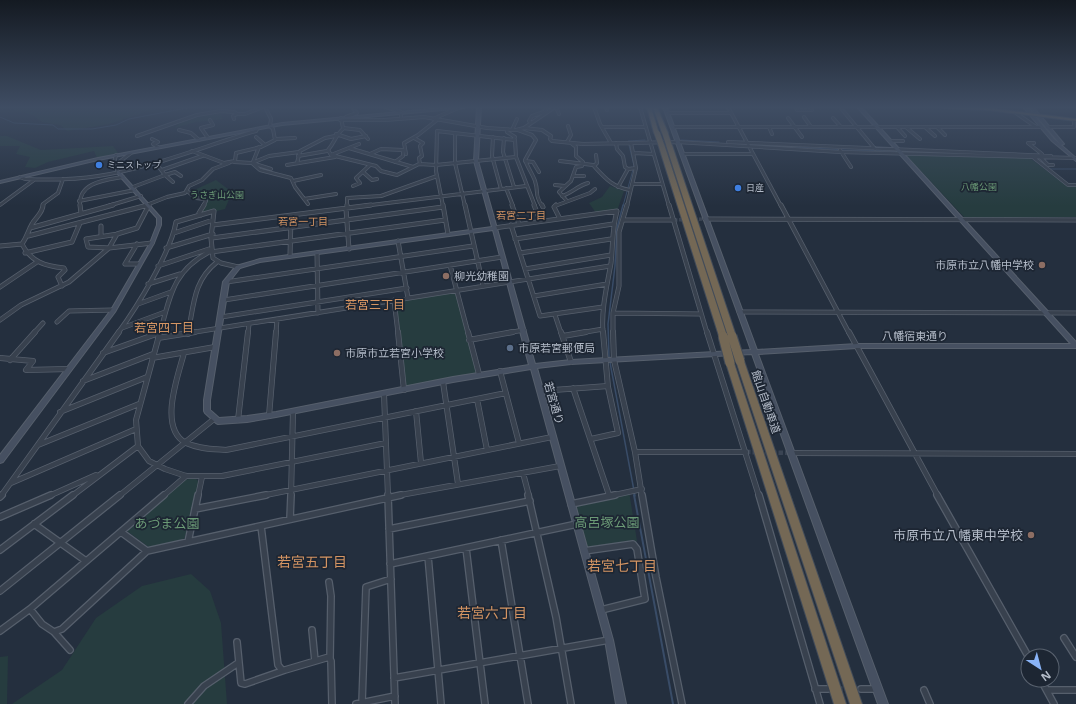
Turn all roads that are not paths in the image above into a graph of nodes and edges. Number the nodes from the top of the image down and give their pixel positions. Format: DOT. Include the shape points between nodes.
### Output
graph roads {
  1 [pos="154,140"];
  2 [pos="199,140"];
  3 [pos="228,140"];
  4 [pos="259,140"];
  5 [pos="273,140"];
  6 [pos="323,140"];
  7 [pos="334,140"];
  8 [pos="410,140"];
  9 [pos="417,140"];
  10 [pos="436,140"];
  11 [pos="455,140"];
  12 [pos="478,140"];
  13 [pos="492,140"];
  14 [pos="504,140"];
  15 [pos="514,140"];
  16 [pos="536,140"];
  17 [pos="551,140"];
  18 [pos="609,140"];
  19 [pos="659,140"];
  20 [pos="666,140"];
  21 [pos="746,140"];
  22 [pos="868,140"];
  23 [pos="1052,140"];
  24 [pos="1058,140"];
  25 [pos="890,141"];
  26 [pos="904,141"];
  27 [pos="567,142"];
  28 [pos="650,142"];
  29 [pos="677,142"];
  30 [pos="611,143"];
  31 [pos="616,143"];
  32 [pos="631,143"];
  33 [pos="1034,143"];
  34 [pos="359,144"];
  35 [pos="748,144"];
  36 [pos="265,145"];
  37 [pos="158,147"];
  38 [pos="259,147"];
  39 [pos="349,148"];
  40 [pos="838,148"];
  41 [pos="875,149"];
  42 [pos="192,151"];
  43 [pos="327,151"];
  44 [pos="900,151"];
  45 [pos="960,151"];
  46 [pos="840,152"];
  47 [pos="131,153"];
  48 [pos="634,153"];
  49 [pos="298,154"];
  50 [pos="370,154"];
  51 [pos="406,154"];
  52 [pos="653,154"];
  53 [pos="682,154"];
  54 [pos="753,154"];
  55 [pos="116,155"];
  56 [pos="331,155"];
  57 [pos="596,155"];
  58 [pos="963,155"];
  59 [pos="202,156"];
  60 [pos="516,156"];
  61 [pos="1042,156"];
  62 [pos="335,157"];
  63 [pos="505,158"];
  64 [pos="1033,158"];
  65 [pos="1075,158"];
  66 [pos="492,159"];
  67 [pos="476,160"];
  68 [pos="525,161"];
  69 [pos="560,161"];
  70 [pos="155,162"];
  71 [pos="233,162"];
  72 [pos="395,162"];
  73 [pos="228,163"];
  74 [pos="252,163"];
  75 [pos="297,163"];
  76 [pos="455,163"];
  77 [pos="583,163"];
  78 [pos="420,164"];
  79 [pos="115,165"];
  80 [pos="287,165"];
  81 [pos="370,165"];
  82 [pos="436,165"];
  83 [pos="1053,165"];
  84 [pos="594,166"];
  85 [pos="413,167"];
  86 [pos="851,167"];
  87 [pos="636,168"];
  88 [pos="270,169"];
  89 [pos="628,169"];
  90 [pos="162,170"];
  91 [pos="118,172"];
  92 [pos="363,172"];
  93 [pos="539,172"];
  94 [pos="165,175"];
  95 [pos="321,175"];
  96 [pos="181,176"];
  97 [pos="437,176"];
  98 [pos="573,176"];
  99 [pos="584,176"];
  100 [pos="0,177"];
  101 [pos="20,177"];
  102 [pos="123,177"];
  103 [pos="14,179"];
  104 [pos="34,179"];
  105 [pos="63,179"];
  106 [pos="377,179"];
  107 [pos="293,181"];
  108 [pos="0,182"];
  109 [pos="173,182"];
  110 [pos="588,183"];
  111 [pos="632,184"];
  112 [pos="662,184"];
  113 [pos="554,185"];
  114 [pos="566,185"];
  115 [pos="1076,185"];
  116 [pos="353,186"];
  117 [pos="526,186"];
  118 [pos="514,187"];
  119 [pos="575,187"];
  120 [pos="618,187"];
  121 [pos="506,188"];
  122 [pos="595,188"];
  123 [pos="134,189"];
  124 [pos="500,189"];
  125 [pos="630,190"];
  126 [pos="485,191"];
  127 [pos="187,192"];
  128 [pos="116,194"];
  129 [pos="336,194"];
  130 [pos="462,194"];
  131 [pos="141,196"];
  132 [pos="562,196"];
  133 [pos="441,197"];
  134 [pos="304,199"];
  135 [pos="117,200"];
  136 [pos="79,201"];
  137 [pos="566,201"];
  138 [pos="308,204"];
  139 [pos="0,205"];
  140 [pos="149,205"];
  141 [pos="443,207"];
  142 [pos="543,207"];
  143 [pos="346,209"];
  144 [pos="81,213"];
  145 [pos="201,215"];
  146 [pos="291,216"];
  147 [pos="559,218"];
  148 [pos="615,218"];
  149 [pos="214,220"];
  150 [pos="346,220"];
  151 [pos="445,220"];
  152 [pos="540,220"];
  153 [pos="624,220"];
  154 [pos="674,220"];
  155 [pos="705,220"];
  156 [pos="789,220"];
  157 [pos="962,220"];
  158 [pos="1076,220"];
  159 [pos="80,223"];
  160 [pos="519,224"];
  161 [pos="613,224"];
  162 [pos="510,225"];
  163 [pos="101,226"];
  164 [pos="213,226"];
  165 [pos="30,228"];
  166 [pos="291,228"];
  167 [pos="494,228"];
  168 [pos="469,231"];
  169 [pos="118,233"];
  170 [pos="174,233"];
  171 [pos="348,233"];
  172 [pos="448,234"];
  173 [pos="28,236"];
  174 [pos="101,236"];
  175 [pos="212,236"];
  176 [pos="515,239"];
  177 [pos="611,239"];
  178 [pos="290,241"];
  179 [pos="398,242"];
  180 [pos="152,243"];
  181 [pos="22,244"];
  182 [pos="137,244"];
  183 [pos="0,246"];
  184 [pos="473,246"];
  185 [pos="109,248"];
  186 [pos="166,248"];
  187 [pos="349,249"];
  188 [pos="211,250"];
  189 [pos="25,253"];
  190 [pos="317,253"];
  191 [pos="520,253"];
  192 [pos="611,255"];
  193 [pos="290,256"];
  194 [pos="401,256"];
  195 [pos="502,257"];
  196 [pos="477,261"];
  197 [pos="37,262"];
  198 [pos="217,262"];
  199 [pos="139,264"];
  200 [pos="450,265"];
  201 [pos="158,266"];
  202 [pos="238,266"];
  203 [pos="610,266"];
  204 [pos="317,269"];
  205 [pos="525,269"];
  206 [pos="404,272"];
  207 [pos="181,273"];
  208 [pos="528,278"];
  209 [pos="510,281"];
  210 [pos="226,282"];
  211 [pos="148,284"];
  212 [pos="607,284"];
  213 [pos="317,285"];
  214 [pos="483,285"];
  215 [pos="62,286"];
  216 [pos="0,287"];
  217 [pos="407,288"];
  218 [pos="456,290"];
  219 [pos="171,292"];
  220 [pos="534,296"];
  221 [pos="408,298"];
  222 [pos="224,300"];
  223 [pos="394,300"];
  224 [pos="318,302"];
  225 [pos="138,304"];
  226 [pos="603,307"];
  227 [pos="113,310"];
  228 [pos="165,312"];
  229 [pos="613,312"];
  230 [pos="740,312"];
  231 [pos="318,313"];
  232 [pos="840,313"];
  233 [pos="1047,313"];
  234 [pos="1076,313"];
  235 [pos="700,314"];
  236 [pos="555,315"];
  237 [pos="222,317"];
  238 [pos="277,319"];
  239 [pos="0,320"];
  240 [pos="56,322"];
  241 [pos="43,323"];
  242 [pos="250,324"];
  243 [pos="121,328"];
  244 [pos="219,329"];
  245 [pos="603,329"];
  246 [pos="524,330"];
  247 [pos="159,333"];
  248 [pos="188,334"];
  249 [pos="563,336"];
  250 [pos="158,338"];
  251 [pos="469,340"];
  252 [pos="857,346"];
  253 [pos="1076,346"];
  254 [pos="215,347"];
  255 [pos="754,351"];
  256 [pos="103,353"];
  257 [pos="184,353"];
  258 [pos="713,354"];
  259 [pos="153,356"];
  260 [pos="0,358"];
  261 [pos="10,360"];
  262 [pos="605,360"];
  263 [pos="614,360"];
  264 [pos="571,362"];
  265 [pos="735,362"];
  266 [pos="533,365"];
  267 [pos="69,369"];
  268 [pos="500,371"];
  269 [pos="479,374"];
  270 [pos="147,377"];
  271 [pos="82,381"];
  272 [pos="443,382"];
  273 [pos="608,386"];
  274 [pos="574,388"];
  275 [pos="404,390"];
  276 [pos="540,391"];
  277 [pos="384,394"];
  278 [pos="506,394"];
  279 [pos="477,399"];
  280 [pos="139,404"];
  281 [pos="446,405"];
  282 [pos="293,412"];
  283 [pos="416,412"];
  284 [pos="60,413"];
  285 [pos="270,416"];
  286 [pos="385,418"];
  287 [pos="214,419"];
  288 [pos="238,420"];
  289 [pos="136,429"];
  290 [pos="292,436"];
  291 [pos="552,437"];
  292 [pos="591,439"];
  293 [pos="184,442"];
  294 [pos="386,443"];
  295 [pos="519,444"];
  296 [pos="38,445"];
  297 [pos="138,446"];
  298 [pos="488,450"];
  299 [pos="635,452"];
  300 [pos="746,452"];
  301 [pos="791,453"];
  302 [pos="1076,454"];
  303 [pos="915,455"];
  304 [pos="454,457"];
  305 [pos="0,460"];
  306 [pos="292,463"];
  307 [pos="421,463"];
  308 [pos="156,465"];
  309 [pos="560,466"];
  310 [pos="387,470"];
  311 [pos="102,473"];
  312 [pos="523,473"];
  313 [pos="186,476"];
  314 [pos="202,477"];
  315 [pos="10,484"];
  316 [pos="458,484"];
  317 [pos="642,489"];
  318 [pos="291,490"];
  319 [pos="610,495"];
  320 [pos="0,496"];
  321 [pos="388,497"];
  322 [pos="530,501"];
  323 [pos="571,504"];
  324 [pos="195,509"];
  325 [pos="0,517"];
  326 [pos="290,519"];
  327 [pos="34,524"];
  328 [pos="577,524"];
  329 [pos="261,526"];
  330 [pos="389,529"];
  331 [pos="121,532"];
  332 [pos="538,532"];
  333 [pos="501,540"];
  334 [pos="60,542"];
  335 [pos="188,542"];
  336 [pos="466,548"];
  337 [pos="0,550"];
  338 [pos="147,551"];
  339 [pos="584,551"];
  340 [pos="428,556"];
  341 [pos="86,561"];
  342 [pos="390,564"];
  343 [pos="391,578"];
  344 [pos="329,582"];
  345 [pos="0,591"];
  346 [pos="30,609"];
  347 [pos="600,610"];
  348 [pos="0,630"];
  349 [pos="312,630"];
  350 [pos="54,632"];
  351 [pos="1064,638"];
  352 [pos="609,640"];
  353 [pos="237,642"];
  354 [pos="562,648"];
  355 [pos="1024,648"];
  356 [pos="70,650"];
  357 [pos="520,656"];
  358 [pos="1076,657"];
  359 [pos="330,659"];
  360 [pos="315,661"];
  361 [pos="238,663"];
  362 [pos="480,663"];
  363 [pos="285,670"];
  364 [pos="438,670"];
  365 [pos="394,678"];
  366 [pos="815,689"];
  367 [pos="828,689"];
  368 [pos="861,689"];
  369 [pos="878,689"];
  370 [pos="924,690"];
  371 [pos="1047,690"];
  372 [pos="1076,690"];
  373 [pos="395,696"];
  374 [pos="359,703"];
  375 [pos="188,704"];
  376 [pos="332,704"];
  377 [pos="395,704"];
  378 [pos="441,704"];
  379 [pos="485,704"];
  380 [pos="528,704"];
  381 [pos="571,704"];
  382 [pos="621,704"];
  383 [pos="682,704"];
  384 [pos="820,704"];
  385 [pos="840,704"];
  386 [pos="856,704"];
  387 [pos="883,704"];
  388 [pos="930,704"];
  389 [pos="1054,704"];
  1 -- 37 [label="street" via="158,142 153,144"];
  2 -- 37 [label="street"];
  3 -- 42 [label="street"];
  4 -- 36 [label="street"];
  5 -- 36 [label="street"];
  6 -- 49 [label="street" via="306,147"];
  7 -- 43 [label="street"];
  8 -- 51 [label="street" via="404,143"];
  9 -- 78 [label="street" via="423,143 420,146"];
  10 -- 82 [label="street"];
  11 -- 76 [label="street"];
  12 -- 67 [label="street, 若宮通り"];
  13 -- 66 [label="street"];
  14 -- 63 [label="street"];
  15 -- 60 [label="street"];
  16 -- 68 [label="street"];
  17 -- 27 [label="street"];
  18 -- 30 [label="street"];
  19 -- 265 [label="highway, 館山自動車道, bridge" via="722,336"];
  20 -- 265 [label="highway, 館山自動車道, bridge" via="732,336"];
  21 -- 35 [label="street"];
  22 -- 41 [label="street"];
  23 -- 65 [label="street"];
  24 -- 65 [label="street"];
  25 -- 26 [label="street"];
  25 -- 44 [label="street"];
  27 -- 30 [label="street"];
  27 -- 77 [label="street" via="576,147 576,156"];
  28 -- 29 [label="street"];
  28 -- 32 [label="street"];
  28 -- 52 [label="street"];
  29 -- 35 [label="street"];
  29 -- 53 [label="street"];
  30 -- 31 [label="street"];
  31 -- 32 [label="street"];
  31 -- 89 [label="street"];
  32 -- 48 [label="street"];
  33 -- 61 [label="street" via="1028,143"];
  34 -- 39 [label="street"];
  35 -- 40 [label="street"];
  35 -- 46 [label="street"];
  35 -- 54 [label="street"];
  36 -- 38 [label="street"];
  37 -- 47 [label="street"];
  38 -- 71 [label="street" via="236,154 236,161"];
  38 -- 74 [label="street"];
  39 -- 50 [label="street"];
  39 -- 56 [label="street"];
  40 -- 41 [label="street"];
  40 -- 46 [label="street"];
  41 -- 44 [label="street"];
  42 -- 59 [label="street"];
  42 -- 70 [label="street"];
  43 -- 49 [label="street"];
  43 -- 56 [label="street"];
  44 -- 45 [label="street"];
  44 -- 46 [label="street"];
  44 -- 58 [label="street"];
  44 -- 157 [label="street"];
  45 -- 58 [label="street"];
  45 -- 61 [label="street"];
  46 -- 86 [label="street"];
  47 -- 55 [label="street"];
  47 -- 79 [label="street"];
  48 -- 52 [label="street"];
  48 -- 87 [label="street"];
  49 -- 74 [label="street" via="271,155"];
  49 -- 75 [label="street"];
  50 -- 72 [label="street"];
  50 -- 72 [label="street" via="381,149 403,150 403,156"];
  52 -- 112 [label="street"];
  53 -- 54 [label="street"];
  53 -- 155 [label="street"];
  54 -- 156 [label="street"];
  55 -- 79 [label="street"];
  55 -- 101 [label="street"];
  56 -- 62 [label="street"];
  57 -- 84 [label="street" via="597,163"];
  58 -- 64 [label="street"];
  59 -- 73 [label="street"];
  59 -- 90 [label="street"];
  60 -- 63 [label="street"];
  60 -- 117 [label="street"];
  61 -- 64 [label="street"];
  61 -- 65 [label="street"];
  61 -- 83 [label="street" via="1048,165"];
  62 -- 75 [label="street"];
  62 -- 81 [label="street"];
  63 -- 66 [label="street"];
  63 -- 118 [label="street"];
  64 -- 115 [label="street" via="1068,185"];
  66 -- 67 [label="street"];
  66 -- 124 [label="street"];
  67 -- 76 [label="street"];
  67 -- 126 [label="street, 若宮通り"];
  68 -- 93 [label="street" via="533,162"];
  68 -- 142 [label="street" via="535,181 536,197"];
  69 -- 77 [label="street"];
  70 -- 90 [label="street"];
  70 -- 91 [label="street"];
  71 -- 73 [label="street"];
  71 -- 74 [label="street"];
  72 -- 85 [label="street"];
  73 -- 127 [label="street" via="213,169 202,180 189,186"];
  74 -- 88 [label="street"];
  74 -- 107 [label="street" via="256,168"];
  75 -- 80 [label="street"];
  76 -- 82 [label="street"];
  76 -- 130 [label="street"];
  77 -- 84 [label="street"];
  77 -- 98 [label="street" via="582,166 576,167"];
  78 -- 82 [label="street"];
  78 -- 85 [label="street"];
  79 -- 91 [label="street"];
  81 -- 85 [label="street" via="396,175"];
  81 -- 92 [label="street"];
  82 -- 97 [label="street"];
  84 -- 120 [label="street" via="609,182"];
  87 -- 89 [label="street"];
  87 -- 111 [label="street"];
  89 -- 120 [label="street"];
  90 -- 94 [label="street"];
  91 -- 102 [label="street"];
  91 -- 105 [label="street"];
  92 -- 106 [label="street" via="372,180"];
  92 -- 116 [label="street" via="356,178 360,183"];
  94 -- 96 [label="street" via="175,172"];
  94 -- 109 [label="street"];
  94 -- 123 [label="street"];
  95 -- 107 [label="street"];
  97 -- 133 [label="street"];
  97 -- 143 [label="street" via="381,196 347,198"];
  98 -- 99 [label="street"];
  98 -- 114 [label="street"];
  100 -- 103 [label="street"];
  101 -- 103 [label="street"];
  101 -- 104 [label="street"];
  102 -- 123 [label="street"];
  102 -- 136 [label="street" via="92,183 80,196"];
  103 -- 108 [label="street"];
  104 -- 105 [label="street"];
  104 -- 139 [label="street"];
  105 -- 165 [label="street" via="58,193 43,204 43,209"];
  107 -- 134 [label="street"];
  110 -- 119 [label="street"];
  111 -- 112 [label="street"];
  111 -- 125 [label="street"];
  112 -- 154 [label="street"];
  113 -- 114 [label="street"];
  114 -- 119 [label="street"];
  114 -- 132 [label="street" via="559,192"];
  117 -- 118 [label="street"];
  117 -- 152 [label="street"];
  118 -- 121 [label="street"];
  119 -- 132 [label="street" via="571,193"];
  120 -- 125 [label="street"];
  121 -- 124 [label="street"];
  121 -- 160 [label="street"];
  122 -- 137 [label="street" via="590,193"];
  123 -- 128 [label="street"];
  123 -- 131 [label="street"];
  124 -- 126 [label="street"];
  125 -- 153 [label="street"];
  126 -- 130 [label="street"];
  126 -- 167 [label="street, 若宮通り"];
  127 -- 140 [label="street"];
  127 -- 145 [label="street" via="196,198 205,199 199,213"];
  128 -- 135 [label="street"];
  128 -- 136 [label="street"];
  129 -- 134 [label="street"];
  130 -- 133 [label="street"];
  130 -- 168 [label="street"];
  131 -- 140 [label="street"];
  131 -- 144 [label="street" via="132,202"];
  132 -- 137 [label="street"];
  133 -- 141 [label="street"];
  133 -- 143 [label="street"];
  134 -- 138 [label="street"];
  136 -- 144 [label="street"];
  137 -- 147 [label="street" via="554,207"];
  140 -- 159 [label="street"];
  140 -- 169 [label="street" via="137,228"];
  140 -- 180 [label="street" via="158,215 159,221"];
  141 -- 150 [label="street"];
  141 -- 151 [label="street"];
  143 -- 146 [label="street"];
  143 -- 150 [label="street"];
  144 -- 165 [label="street"];
  145 -- 149 [label="street" via="214,211"];
  145 -- 170 [label="street" via="176,222"];
  146 -- 164 [label="street"];
  146 -- 166 [label="street"];
  147 -- 148 [label="street" via="615,210"];
  147 -- 152 [label="street"];
  148 -- 153 [label="street"];
  148 -- 161 [label="street"];
  149 -- 164 [label="street"];
  149 -- 170 [label="street"];
  150 -- 166 [label="street"];
  150 -- 171 [label="street"];
  151 -- 171 [label="street"];
  151 -- 172 [label="street"];
  152 -- 160 [label="street"];
  153 -- 154 [label="street"];
  153 -- 229 [label="street" via="619,232 618,286"];
  154 -- 235 [label="street"];
  155 -- 156 [label="street"];
  155 -- 230 [label="street"];
  156 -- 157 [label="street"];
  156 -- 232 [label="street"];
  157 -- 158 [label="street"];
  157 -- 233 [label="street"];
  159 -- 173 [label="street"];
  159 -- 189 [label="street" via="72,242"];
  160 -- 162 [label="street"];
  161 -- 176 [label="street"];
  161 -- 177 [label="street"];
  162 -- 167 [label="street"];
  162 -- 176 [label="street"];
  163 -- 174 [label="street"];
  164 -- 175 [label="street"];
  165 -- 173 [label="street"];
  166 -- 175 [label="street"];
  166 -- 178 [label="street"];
  167 -- 168 [label="street"];
  167 -- 195 [label="street, 若宮通り"];
  168 -- 172 [label="street"];
  168 -- 184 [label="street"];
  169 -- 174 [label="street"];
  169 -- 185 [label="street"];
  170 -- 186 [label="street"];
  171 -- 178 [label="street"];
  171 -- 187 [label="street"];
  172 -- 179 [label="street"];
  173 -- 181 [label="street"];
  174 -- 185 [label="street" via="86,239 88,247"];
  175 -- 186 [label="street"];
  175 -- 188 [label="street"];
  176 -- 191 [label="street"];
  177 -- 191 [label="street"];
  177 -- 192 [label="street"];
  178 -- 188 [label="street"];
  178 -- 193 [label="street"];
  179 -- 187 [label="street"];
  179 -- 194 [label="street"];
  180 -- 182 [label="street"];
  180 -- 199 [label="street"];
  181 -- 183 [label="street"];
  181 -- 189 [label="street"];
  182 -- 185 [label="street"];
  182 -- 199 [label="street" via="125,264"];
  184 -- 194 [label="street"];
  184 -- 196 [label="street"];
  185 -- 215 [label="street"];
  186 -- 201 [label="street"];
  187 -- 190 [label="street"];
  188 -- 198 [label="street"];
  188 -- 201 [label="street"];
  188 -- 207 [label="street" via="199,256"];
  189 -- 197 [label="street"];
  190 -- 193 [label="street"];
  190 -- 204 [label="street"];
  191 -- 205 [label="street"];
  192 -- 203 [label="street"];
  192 -- 205 [label="street"];
  193 -- 202 [label="street"];
  194 -- 204 [label="street"];
  194 -- 206 [label="street"];
  195 -- 196 [label="street"];
  195 -- 209 [label="street, 若宮通り"];
  196 -- 200 [label="street"];
  196 -- 214 [label="street"];
  197 -- 215 [label="street" via="48,267 64,268 58,277"];
  197 -- 216 [label="street"];
  198 -- 202 [label="street"];
  198 -- 248 [label="street" via="198,284"];
  199 -- 227 [label="street"];
  200 -- 206 [label="street"];
  200 -- 218 [label="street"];
  201 -- 211 [label="street"];
  202 -- 210 [label="street"];
  203 -- 208 [label="street"];
  203 -- 212 [label="street"];
  204 -- 210 [label="street"];
  204 -- 213 [label="street"];
  205 -- 208 [label="street"];
  206 -- 213 [label="street"];
  206 -- 217 [label="street"];
  207 -- 211 [label="street"];
  207 -- 219 [label="street"];
  208 -- 209 [label="street"];
  208 -- 220 [label="street"];
  209 -- 214 [label="street"];
  209 -- 246 [label="street, 若宮通り"];
  210 -- 222 [label="street"];
  211 -- 225 [label="street"];
  212 -- 220 [label="street"];
  212 -- 226 [label="street"];
  213 -- 222 [label="street"];
  213 -- 224 [label="street"];
  214 -- 218 [label="street"];
  215 -- 239 [label="street" via="21,306"];
  217 -- 221 [label="street"];
  217 -- 224 [label="street"];
  218 -- 221 [label="street"];
  218 -- 251 [label="street"];
  219 -- 225 [label="street"];
  219 -- 228 [label="street"];
  220 -- 236 [label="street" via="540,316"];
  221 -- 223 [label="street"];
  222 -- 237 [label="street"];
  223 -- 231 [label="street"];
  223 -- 275 [label="street"];
  224 -- 231 [label="street"];
  224 -- 237 [label="street"];
  225 -- 243 [label="street"];
  226 -- 236 [label="street"];
  226 -- 245 [label="street"];
  227 -- 240 [label="street" via="69,311"];
  227 -- 267 [label="street"];
  228 -- 243 [label="street"];
  228 -- 247 [label="street"];
  229 -- 235 [label="street"];
  229 -- 263 [label="street"];
  230 -- 232 [label="street"];
  230 -- 255 [label="street"];
  231 -- 238 [label="street"];
  232 -- 233 [label="street"];
  232 -- 252 [label="street"];
  233 -- 234 [label="street"];
  233 -- 253 [label="street"];
  235 -- 258 [label="street"];
  236 -- 249 [label="street"];
  237 -- 244 [label="street"];
  238 -- 242 [label="street"];
  238 -- 285 [label="street"];
  241 -- 261 [label="street"];
  242 -- 244 [label="street"];
  242 -- 288 [label="street"];
  243 -- 256 [label="street"];
  244 -- 248 [label="street"];
  244 -- 254 [label="street"];
  245 -- 249 [label="street"];
  245 -- 262 [label="street"];
  246 -- 251 [label="street"];
  246 -- 266 [label="street, 若宮通り"];
  247 -- 250 [label="street"];
  247 -- 256 [label="street"];
  248 -- 250 [label="street"];
  249 -- 264 [label="street"];
  250 -- 259 [label="street"];
  251 -- 269 [label="street"];
  252 -- 253 [label="street, 八幡宿東通り"];
  252 -- 255 [label="street, 八幡宿東通り"];
  252 -- 303 [label="street"];
  254 -- 257 [label="street"];
  254 -- 287 [label="street" via="207,400 207,411"];
  255 -- 258 [label="street, 八幡宿東通り"];
  255 -- 301 [label="street"];
  256 -- 271 [label="street"];
  257 -- 259 [label="street"];
  257 -- 293 [label="street" via="170,423 176,436"];
  258 -- 263 [label="street"];
  258 -- 300 [label="street"];
  259 -- 270 [label="street"];
  259 -- 271 [label="street"];
  260 -- 261 [label="street"];
  261 -- 267 [label="street" via="33,361 26,370"];
  262 -- 263 [label="street"];
  262 -- 264 [label="street"];
  262 -- 273 [label="street"];
  263 -- 299 [label="street"];
  264 -- 266 [label="street"];
  265 -- 385 [label="highway, 館山自動車道"];
  265 -- 386 [label="highway, 館山自動車道"];
  266 -- 268 [label="street"];
  266 -- 276 [label="street, 若宮通り"];
  267 -- 305 [label="street"];
  268 -- 269 [label="street"];
  268 -- 278 [label="street"];
  269 -- 272 [label="street"];
  270 -- 280 [label="street"];
  270 -- 284 [label="street"];
  271 -- 284 [label="street"];
  272 -- 275 [label="street"];
  272 -- 281 [label="street"];
  273 -- 274 [label="street"];
  273 -- 292 [label="street" via="618,433"];
  274 -- 276 [label="street"];
  274 -- 292 [label="street"];
  275 -- 277 [label="street"];
  276 -- 291 [label="street, 若宮通り"];
  277 -- 282 [label="street"];
  277 -- 286 [label="street"];
  278 -- 279 [label="street"];
  278 -- 295 [label="street"];
  279 -- 281 [label="street"];
  279 -- 298 [label="street"];
  280 -- 289 [label="street"];
  280 -- 296 [label="street"];
  281 -- 283 [label="street"];
  281 -- 304 [label="street"];
  282 -- 285 [label="street"];
  282 -- 290 [label="street"];
  283 -- 286 [label="street"];
  283 -- 307 [label="street"];
  284 -- 296 [label="street"];
  285 -- 288 [label="street"];
  286 -- 290 [label="street"];
  286 -- 294 [label="street"];
  287 -- 288 [label="street"];
  287 -- 293 [label="street"];
  289 -- 297 [label="street"];
  289 -- 315 [label="street"];
  290 -- 293 [label="street" via="226,450 202,449"];
  290 -- 306 [label="street"];
  291 -- 295 [label="street"];
  291 -- 309 [label="street, 若宮通り"];
  292 -- 319 [label="street"];
  293 -- 308 [label="street"];
  294 -- 306 [label="street"];
  294 -- 310 [label="street"];
  295 -- 298 [label="street"];
  296 -- 315 [label="street"];
  297 -- 308 [label="street" via="149,461"];
  297 -- 311 [label="street"];
  298 -- 304 [label="street"];
  299 -- 300 [label="street"];
  299 -- 317 [label="street"];
  300 -- 366 [label="street"];
  301 -- 303 [label="street"];
  301 -- 369 [label="street"];
  302 -- 303 [label="street"];
  303 -- 355 [label="street"];
  304 -- 307 [label="street"];
  304 -- 316 [label="street"];
  306 -- 314 [label="street" via="222,476"];
  306 -- 318 [label="street"];
  307 -- 310 [label="street"];
  308 -- 313 [label="street"];
  308 -- 334 [label="street"];
  309 -- 312 [label="street"];
  309 -- 323 [label="street, 若宮通り"];
  310 -- 318 [label="street"];
  310 -- 321 [label="street"];
  311 -- 325 [label="street"];
  311 -- 327 [label="street"];
  312 -- 316 [label="street"];
  312 -- 322 [label="street"];
  313 -- 314 [label="street"];
  313 -- 331 [label="street"];
  314 -- 324 [label="street"];
  315 -- 320 [label="street"];
  316 -- 321 [label="street"];
  317 -- 319 [label="street"];
  317 -- 383 [label="street" via="656,577"];
  318 -- 324 [label="street"];
  318 -- 326 [label="street"];
  319 -- 323 [label="street"];
  321 -- 326 [label="street"];
  321 -- 330 [label="street"];
  322 -- 330 [label="street"];
  322 -- 332 [label="street"];
  323 -- 328 [label="street, 若宮通り"];
  324 -- 335 [label="street"];
  326 -- 329 [label="street"];
  327 -- 334 [label="street"];
  327 -- 337 [label="street"];
  328 -- 332 [label="street"];
  328 -- 339 [label="street, 若宮通り"];
  329 -- 335 [label="street"];
  329 -- 363 [label="street" via="278,665"];
  330 -- 342 [label="street"];
  331 -- 338 [label="street"];
  331 -- 341 [label="street"];
  332 -- 333 [label="street"];
  332 -- 354 [label="street"];
  333 -- 336 [label="street"];
  333 -- 357 [label="street"];
  334 -- 341 [label="street"];
  334 -- 345 [label="street"];
  335 -- 338 [label="street"];
  336 -- 340 [label="street"];
  336 -- 362 [label="street"];
  338 -- 350 [label="street" via="62,629"];
  339 -- 347 [label="street, 若宮通り"];
  339 -- 347 [label="street" via="633,544 637,549 645,600"];
  340 -- 342 [label="street"];
  340 -- 364 [label="street"];
  341 -- 346 [label="street"];
  342 -- 343 [label="street"];
  343 -- 365 [label="street"];
  343 -- 374 [label="street" via="366,587"];
  344 -- 359 [label="street"];
  346 -- 348 [label="street"];
  346 -- 350 [label="street" via="42,624"];
  347 -- 352 [label="street, 若宮通り"];
  349 -- 360 [label="street"];
  350 -- 356 [label="street"];
  351 -- 358 [label="street"];
  352 -- 354 [label="street"];
  352 -- 382 [label="street, 若宮通り"];
  353 -- 361 [label="street"];
  354 -- 357 [label="street"];
  354 -- 381 [label="street"];
  357 -- 362 [label="street"];
  357 -- 380 [label="street"];
  359 -- 360 [label="street" via="329,657"];
  359 -- 376 [label="street"];
  360 -- 363 [label="street"];
  361 -- 363 [label="street" via="239,679 245,684"];
  361 -- 375 [label="street" via="206,684 194,694"];
  362 -- 364 [label="street"];
  362 -- 379 [label="street"];
  364 -- 365 [label="street"];
  364 -- 378 [label="street"];
  365 -- 373 [label="street"];
  366 -- 367 [label="street"];
  366 -- 384 [label="street"];
  368 -- 369 [label="street"];
  369 -- 387 [label="street"];
  370 -- 388 [label="street"];
  371 -- 372 [label="street"];
  371 -- 389 [label="street"];
  373 -- 374 [label="street"];
  373 -- 377 [label="street"];
}
